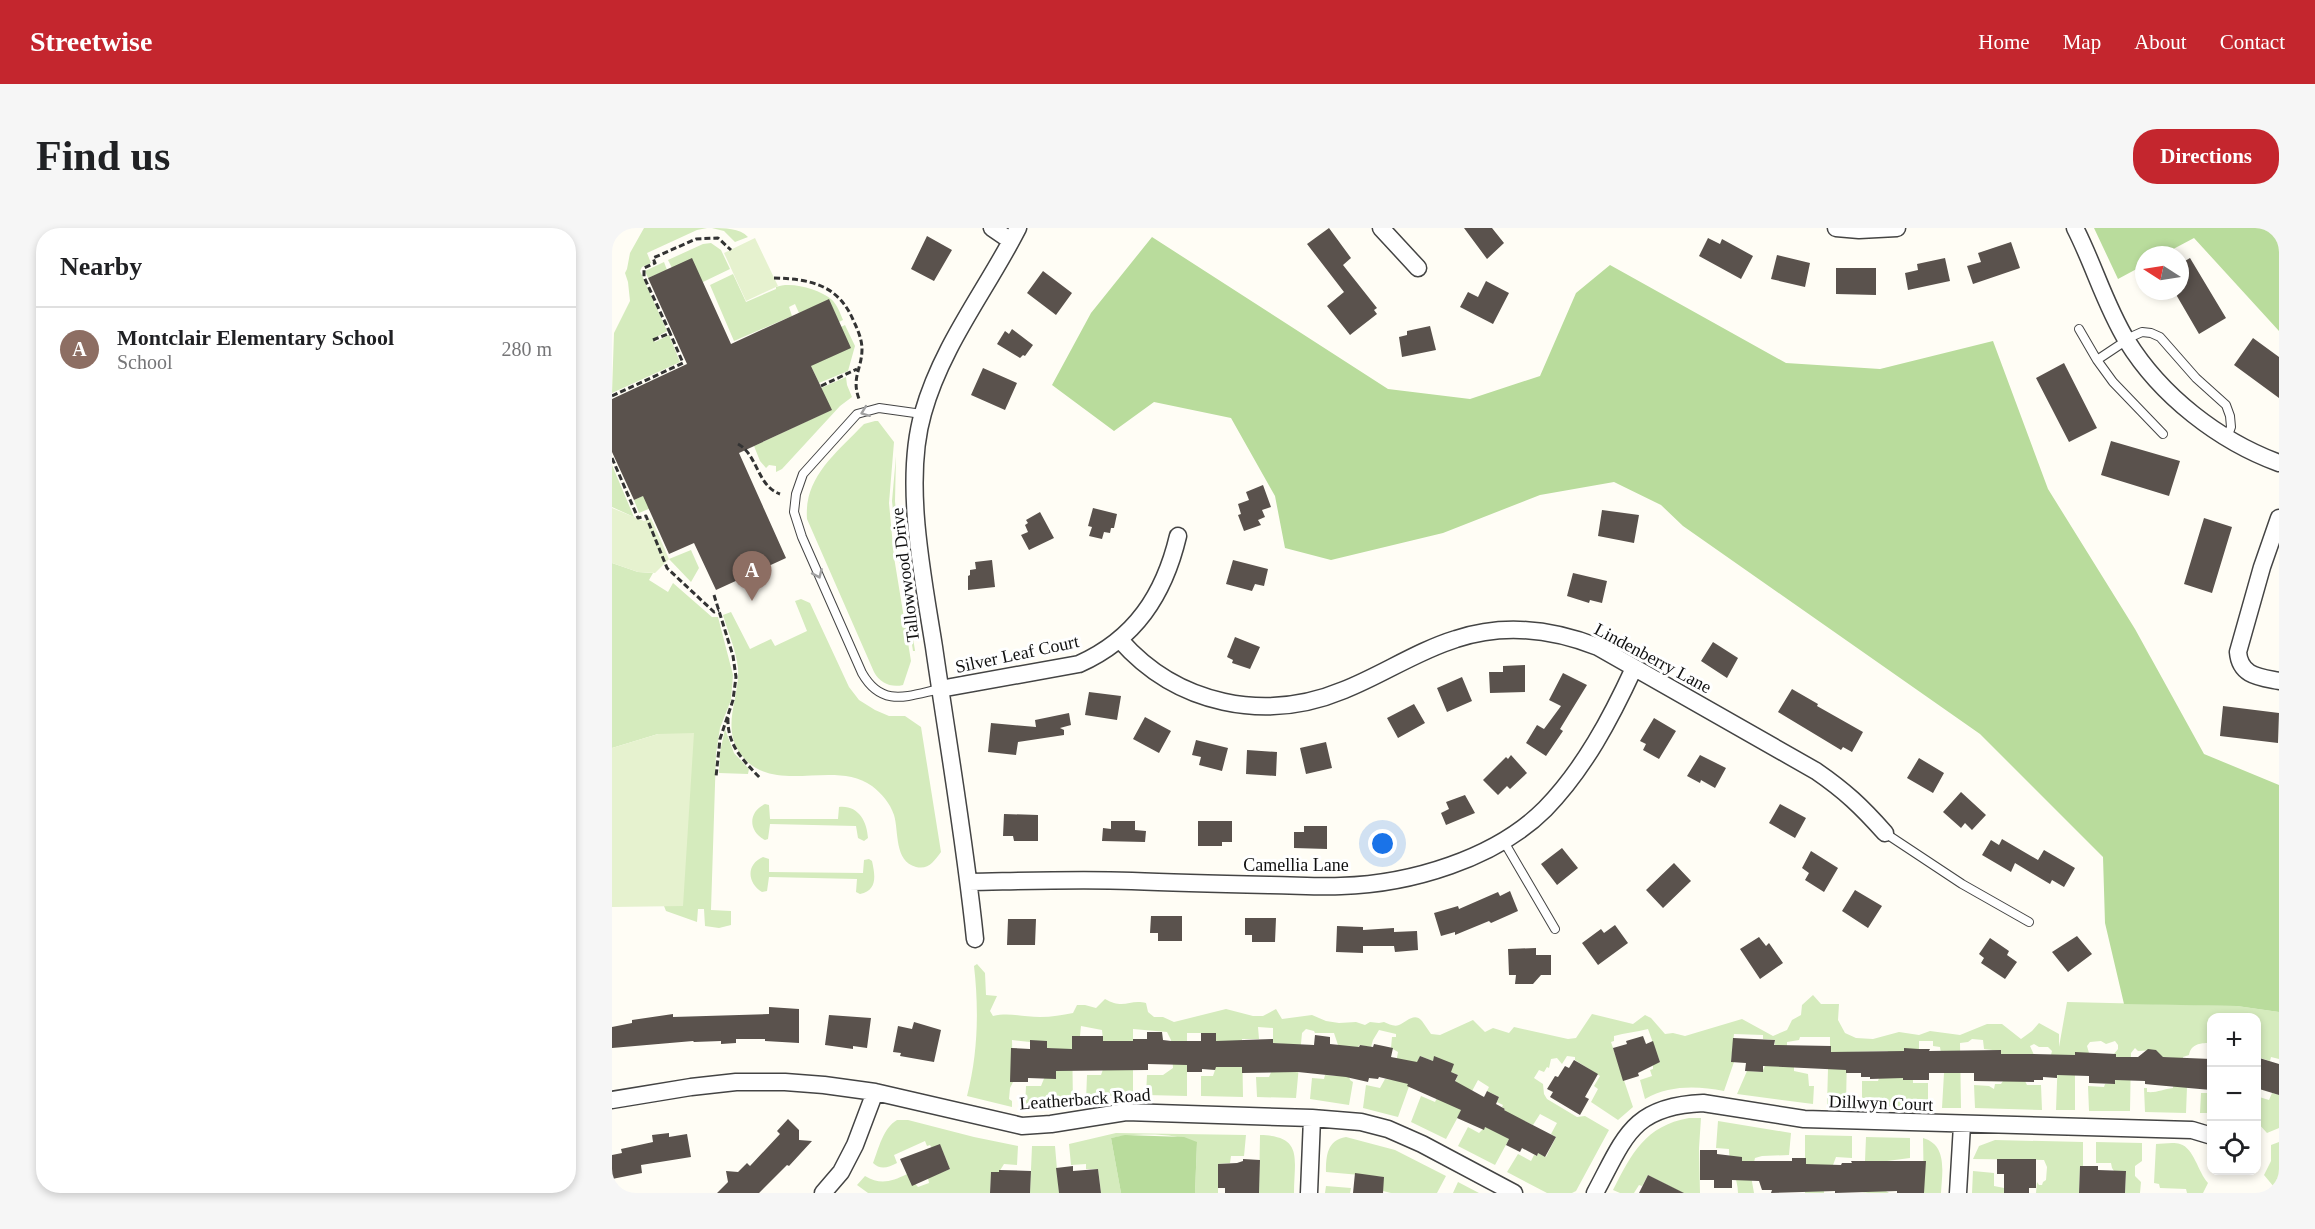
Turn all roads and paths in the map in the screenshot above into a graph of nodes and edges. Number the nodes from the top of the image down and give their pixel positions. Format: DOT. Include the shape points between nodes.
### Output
graph roads {
  1 [pos="992,228"];
  2 [pos="1382,228"];
  3 [pos="1836,228"];
  4 [pos="1897,228"];
  5 [pos="2075,228"];
  6 [pos="1015,234"];
  7 [pos="731,250"];
  8 [pos="1418,268"];
  9 [pos="774,278"];
  10 [pos="2079,329"];
  11 [pos="670,333"];
  12 [pos="653,340"];
  13 [pos="2127,341"];
  14 [pos="2097,360"];
  15 [pos="857,369"];
  16 [pos="821,386"];
  17 [pos="612,396"];
  18 [pos="859,399"];
  19 [pos="922,414"];
  20 [pos="2163,434"];
  21 [pos="2227,438"];
  22 [pos="738,444"];
  23 [pos="612,458"];
  24 [pos="2279,463"];
  25 [pos="780,494"];
  26 [pos="2279,518"];
  27 [pos="1178,536"];
  28 [pos="714,595"];
  29 [pos="719,610"];
  30 [pos="1120,640"];
  31 [pos="1635,668"];
  32 [pos="2279,681"];
  33 [pos="940,689"];
  34 [pos="728,716"];
  35 [pos="716,777"];
  36 [pos="760,778"];
  37 [pos="1885,833"];
  38 [pos="1503,840"];
  39 [pos="969,882"];
  40 [pos="2029,922"];
  41 [pos="1556,929"];
  42 [pos="975,939"];
  43 [pos="875,1092"];
  44 [pos="612,1100"];
  45 [pos="1312,1118"];
  46 [pos="1962,1125"];
  47 [pos="2207,1135"];
  48 [pos="823,1193"];
  49 [pos="1309,1193"];
  50 [pos="1514,1193"];
  51 [pos="1594,1193"];
  52 [pos="1958,1193"];
  1 -- 6 [label="street"];
  2 -- 8 [label="street"];
  3 -- 4 [label="street"];
  5 -- 13 [label="street"];
  6 -- 19 [label="street, Tallowwood Drive" via="953,341"];
  7 -- 11 [label="path" via="718,238 696,239 653,258 655,263 644,268 644,277"];
  9 -- 15 [label="path" via="808,281 837,294 849,308 862,346"];
  10 -- 14 [label="lane"];
  11 -- 12 [label="path"];
  11 -- 17 [label="path" via="683,363"];
  13 -- 14 [label="lane"];
  13 -- 21 [label="street" via="2170,393"];
  13 -- 21 [label="lane" via="2142,332 2160,337 2226,405 2231,427"];
  14 -- 20 [label="lane"];
  15 -- 16 [label="path"];
  15 -- 18 [label="path" via="855,387"];
  19 -- 33 [label="street, Tallowwood Drive" via="915,468 916,501"];
  19 -- 33 [label="lane, one-way" via="879,408 856,414 803,474 794,512 801,537 870,686 895,697"];
  21 -- 24 [label="street"];
  22 -- 25 [label="path" via="746,449 766,484"];
  23 -- 29 [label="path" via="638,518 646,516 667,568 714,612"];
  26 -- 32 [label="street" via="2238,652 2244,671"];
  27 -- 30 [label="street, Silver Leaf Court" via="1153,599"];
  28 -- 29 [label="path"];
  29 -- 34 [label="path" via="735,671"];
  30 -- 31 [label="street, Lindenberry Lane" via="1144,663 1177,685 1226,703 1256,707 1306,703 1383,673 1430,648 1491,631 1540,631 1572,637"];
  30 -- 33 [label="street, Silver Leaf Court" via="1079,664"];
  31 -- 37 [label="street, Lindenberry Lane" via="1816,771 1866,810"];
  31 -- 38 [label="street, Camellia Lane" via="1604,727 1567,783 1544,810"];
  33 -- 39 [label="street, Tallowwood Drive"];
  34 -- 35 [label="path" via="720,739"];
  34 -- 36 [label="path" via="731,742"];
  37 -- 40 [label="lane, Lindenberry Lane"];
  38 -- 39 [label="street, Camellia Lane" via="1432,872 1342,886 1088,879"];
  38 -- 41 [label="lane"];
  39 -- 42 [label="street, Tallowwood Drive"];
  43 -- 44 [label="street, Leatherback Road" via="824,1085 736,1082"];
  43 -- 45 [label="street, Leatherback Road" via="1022,1126 1126,1112"];
  43 -- 48 [label="street" via="855,1145 841,1172"];
  45 -- 49 [label="street"];
  45 -- 50 [label="street, Leatherback Road" via="1361,1122 1388,1129"];
  46 -- 47 [label="street, Dillwyn Court" via="2192,1130"];
  46 -- 51 [label="street, Dillwyn Court" via="1804,1119 1703,1103 1674,1106 1637,1123 1626,1135"];
  46 -- 52 [label="street"];
}
